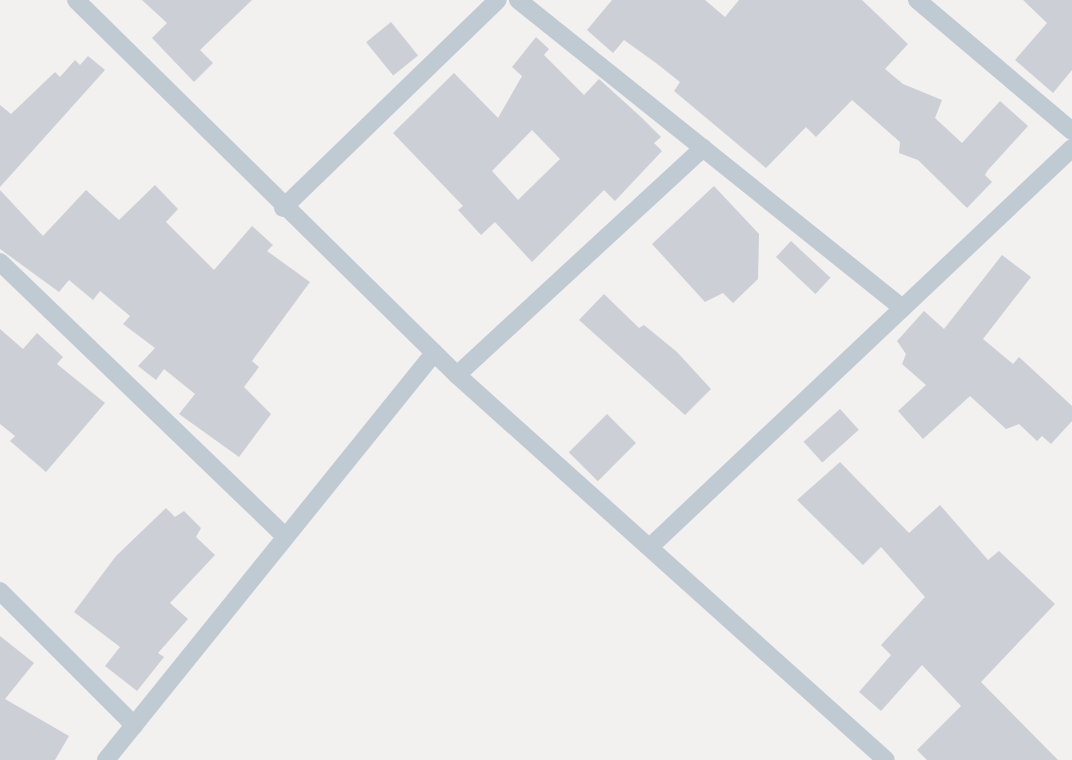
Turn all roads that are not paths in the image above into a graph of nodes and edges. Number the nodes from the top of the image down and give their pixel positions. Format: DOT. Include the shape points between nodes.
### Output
graph roads {
  1 [pos="76,0"];
  2 [pos="498,0"];
  3 [pos="518,0"];
  4 [pos="917,0"];
  5 [pos="1072,131"];
  6 [pos="703,148"];
  7 [pos="1072,148"];
  8 [pos="283,208"];
  9 [pos="0,262"];
  10 [pos="903,308"];
  11 [pos="434,353"];
  12 [pos="457,375"];
  13 [pos="283,534"];
  14 [pos="651,546"];
  15 [pos="0,591"];
  16 [pos="134,725"];
  17 [pos="106,760"];
  18 [pos="886,760"];
  1 -- 8 [label="street"];
  2 -- 8 [label="street"];
  3 -- 6 [label="street"];
  4 -- 5 [label="street"];
  6 -- 10 [label="street"];
  6 -- 12 [label="street"];
  7 -- 10 [label="street"];
  8 -- 11 [label="street"];
  9 -- 13 [label="street"];
  10 -- 14 [label="street"];
  11 -- 12 [label="street"];
  11 -- 13 [label="street"];
  12 -- 14 [label="street"];
  13 -- 16 [label="street"];
  14 -- 18 [label="street"];
  15 -- 16 [label="street"];
  16 -- 17 [label="street"];
}
